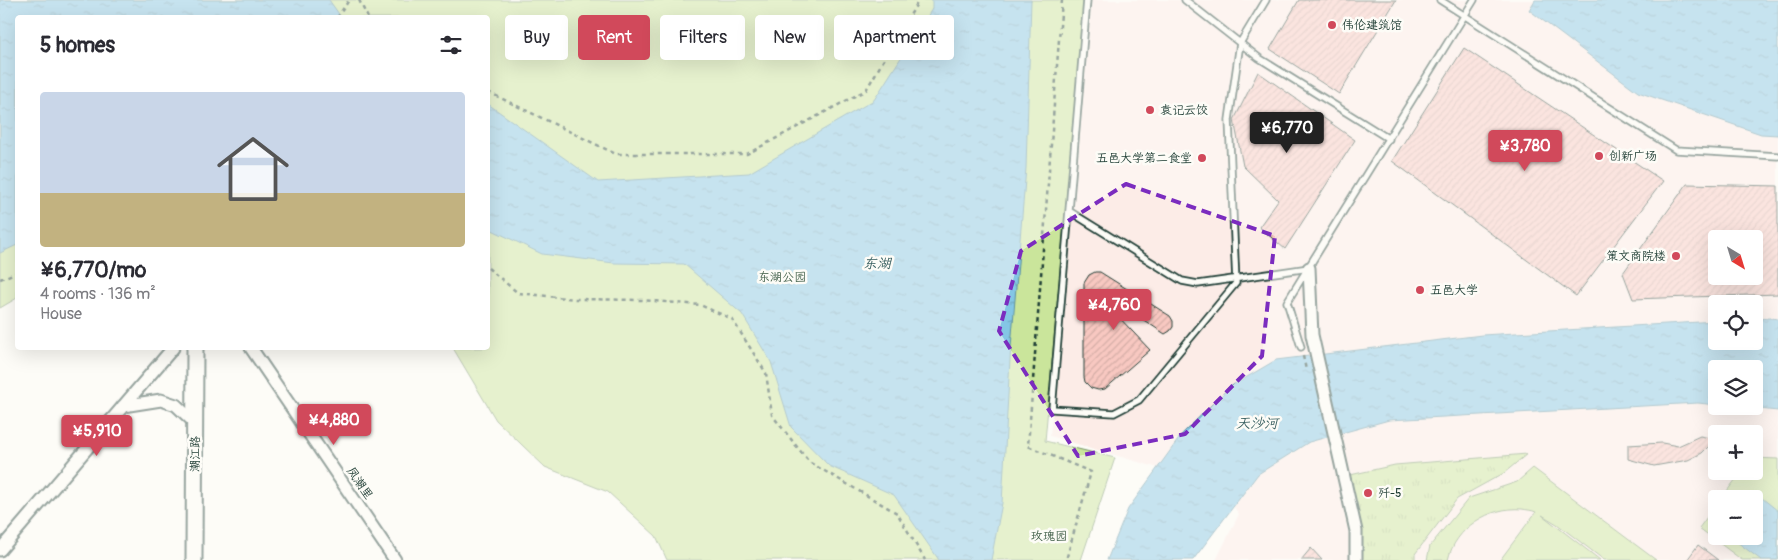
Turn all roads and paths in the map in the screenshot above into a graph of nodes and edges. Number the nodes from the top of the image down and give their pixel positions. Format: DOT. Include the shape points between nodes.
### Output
graph roads {
  1 [pos="349,0"];
  2 [pos="359,0"];
  3 [pos="919,0"];
  4 [pos="1088,0"];
  5 [pos="1185,0"];
  6 [pos="1266,0"];
  7 [pos="1440,0"];
  8 [pos="1474,0"];
  9 [pos="339,15"];
  10 [pos="366,15"];
  11 [pos="1465,15"];
  12 [pos="1240,43"];
  13 [pos="490,93"];
  14 [pos="1389,139"];
  15 [pos="1778,156"];
  16 [pos="1069,211"];
  17 [pos="1309,268"];
  18 [pos="490,270"];
  19 [pos="15,273"];
  20 [pos="1235,278"];
  21 [pos="0,279"];
  22 [pos="1301,347"];
  23 [pos="171,350"];
  24 [pos="195,350"];
  25 [pos="252,350"];
  26 [pos="123,406"];
  27 [pos="195,423"];
  28 [pos="0,550"];
  29 [pos="194,560"];
  30 [pos="395,560"];
  31 [pos="925,560"];
  32 [pos="1356,560"];
  1 -- 9 [label="path"];
  2 -- 10 [label="path"];
  3 -- 13 [label="path" via="866,90 747,154 616,154"];
  4 -- 16 [label="lane"];
  5 -- 12 [label="lane"];
  6 -- 12 [label="lane"];
  7 -- 11 [label="lane"];
  8 -- 11 [label="lane"];
  11 -- 14 [label="lane"];
  11 -- 15 [label="lane" via="1676,150"];
  12 -- 14 [label="lane"];
  12 -- 20 [label="lane" via="1229,120"];
  14 -- 17 [label="lane"];
  16 -- 20 [label="lane" via="1182,281 1198,284"];
  16 -- 20 [label="lane" via="1052,409 1114,413 1139,400 1236,283"];
  17 -- 20 [label="lane"];
  17 -- 22 [label="lane" via="1287,302"];
  17 -- 32 [label="street" via="1312,335 1356,531"];
  18 -- 31 [label="path" via="518,293 700,305 732,319 766,373 772,415 809,462 897,513"];
  19 -- 21 [label="path"];
  23 -- 26 [label="street"];
  24 -- 27 [label="street, 潮江路"];
  25 -- 30 [label="street, 凤潮里"];
  26 -- 27 [label="street" via="161,400 176,405"];
  26 -- 28 [label="street"];
  27 -- 29 [label="street, 潮江路"];
}
